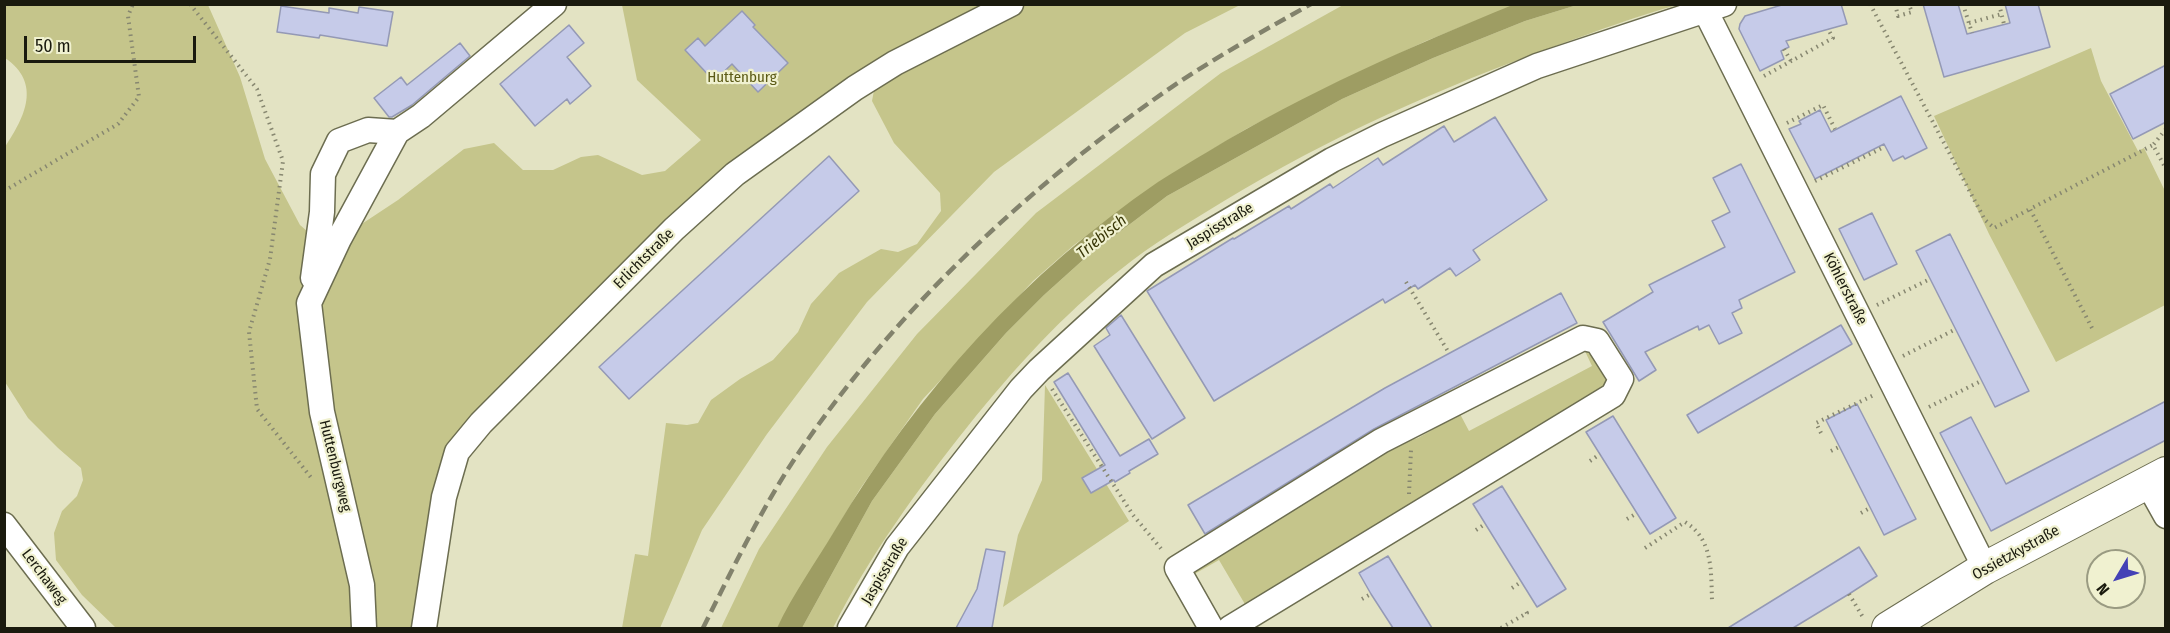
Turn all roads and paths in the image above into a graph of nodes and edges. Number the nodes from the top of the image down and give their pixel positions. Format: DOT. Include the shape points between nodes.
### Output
graph roads {
  1 [pos="134,4"];
  2 [pos="190,4"];
  3 [pos="554,4"];
  4 [pos="1011,4"];
  5 [pos="1870,4"];
  6 [pos="1895,4"];
  7 [pos="1910,4"];
  8 [pos="1963,4"];
  9 [pos="1999,4"];
  10 [pos="1715,7"];
  11 [pos="2002,14"];
  12 [pos="1969,23"];
  13 [pos="2004,24"];
  14 [pos="1828,29"];
  15 [pos="1972,33"];
  16 [pos="1785,50"];
  17 [pos="1791,61"];
  18 [pos="1744,87"];
  19 [pos="1835,129"];
  20 [pos="2166,129"];
  21 [pos="398,132"];
  22 [pos="1767,133"];
  23 [pos="1881,146"];
  24 [pos="2153,146"];
  25 [pos="2166,170"];
  26 [pos="4,190"];
  27 [pos="1796,191"];
  28 [pos="2030,209"];
  29 [pos="1930,279"];
  30 [pos="1406,282"];
  31 [pos="309,303"];
  32 [pos="1858,315"];
  33 [pos="2092,328"];
  34 [pos="1956,329"];
  35 [pos="1449,353"];
  36 [pos="1039,370"];
  37 [pos="1888,375"];
  38 [pos="1982,381"];
  39 [pos="1909,417"];
  40 [pos="1412,424"];
  41 [pos="1821,433"];
  42 [pos="1839,447"];
  43 [pos="1830,451"];
  44 [pos="1600,454"];
  45 [pos="1590,460"];
  46 [pos="2156,478"];
  47 [pos="314,482"];
  48 [pos="1870,508"];
  49 [pos="1637,513"];
  50 [pos="1861,513"];
  51 [pos="2166,516"];
  52 [pos="1627,519"];
  53 [pos="1407,521"];
  54 [pos="1485,524"];
  55 [pos="4,525"];
  56 [pos="1476,530"];
  57 [pos="1645,548"];
  58 [pos="1177,568"];
  59 [pos="1985,568"];
  60 [pos="1521,582"];
  61 [pos="1512,588"];
  62 [pos="1371,594"];
  63 [pos="1848,594"];
  64 [pos="1362,599"];
  65 [pos="1712,601"];
  66 [pos="1524,608"];
  67 [pos="1876,624"];
  68 [pos="83,628"];
  69 [pos="364,628"];
  70 [pos="424,628"];
  71 [pos="850,628"];
  72 [pos="1211,628"];
  73 [pos="1230,628"];
  74 [pos="1501,628"];
  1 -- 26 [label="path" via="128,16 139,98 118,124"];
  2 -- 47 [label="path" via="257,89 283,161 270,259 249,332 256,409"];
  3 -- 21 [label="street"];
  4 -- 70 [label="street, Erlichtstraße" via="895,63 735,174 674,229 481,423 457,452 444,497"];
  5 -- 28 [label="path" via="1985,220 1994,228"];
  6 -- 7 [label="path" via="1898,16 1912,12"];
  8 -- 12 [label="path"];
  9 -- 11 [label="path"];
  10 -- 18 [label="street, Köhlerstraße"];
  10 -- 36 [label="street, Jaspisstraße" via="1538,66 1332,160 1154,265"];
  11 -- 12 [label="path"];
  11 -- 13 [label="path"];
  12 -- 15 [label="path"];
  14 -- 17 [label="path" via="1833,38"];
  16 -- 17 [label="path"];
  17 -- 18 [label="path"];
  18 -- 22 [label="street, Köhlerstraße"];
  19 -- 22 [label="path" via="1823,105"];
  20 -- 24 [label="path"];
  21 -- 31 [label="street"];
  21 -- 31 [label="street, Huttenburgweg" via="368,130 339,141 323,174 322,212"];
  22 -- 27 [label="street, Köhlerstraße"];
  23 -- 27 [label="path"];
  24 -- 25 [label="path"];
  24 -- 28 [label="path"];
  27 -- 32 [label="street, Köhlerstraße"];
  28 -- 33 [label="path"];
  29 -- 32 [label="path"];
  30 -- 35 [label="path"];
  31 -- 69 [label="street, Huttenburgweg" via="322,412 362,585"];
  32 -- 37 [label="street, Köhlerstraße"];
  34 -- 37 [label="path"];
  36 -- 58 [label="path" via="1133,515"];
  36 -- 71 [label="street, Jaspisstraße" via="897,547"];
  37 -- 39 [label="street, Köhlerstraße"];
  37 -- 41 [label="path" via="1816,423"];
  38 -- 39 [label="path"];
  39 -- 59 [label="street, Köhlerstraße"];
  40 -- 53 [label="path"];
  40 -- 53 [label="street" via="1584,338 1597,341 1621,379 1613,395"];
  40 -- 58 [label="street"];
  42 -- 43 [label="path"];
  44 -- 45 [label="path"];
  46 -- 51 [label="street, Ossietzkystraße"];
  46 -- 59 [label="main road, Ossietzkystraße"];
  48 -- 50 [label="path"];
  49 -- 52 [label="path"];
  53 -- 73 [label="street"];
  54 -- 56 [label="path"];
  55 -- 68 [label="street, Lerchaweg"];
  57 -- 65 [label="path" via="1685,522 1696,529 1706,544"];
  58 -- 72 [label="street"];
  59 -- 67 [label="main road, Ossietzkystraße"];
  60 -- 61 [label="path"];
  62 -- 64 [label="path"];
  63 -- 67 [label="path"];
  66 -- 74 [label="path" via="1527,612"];
}
